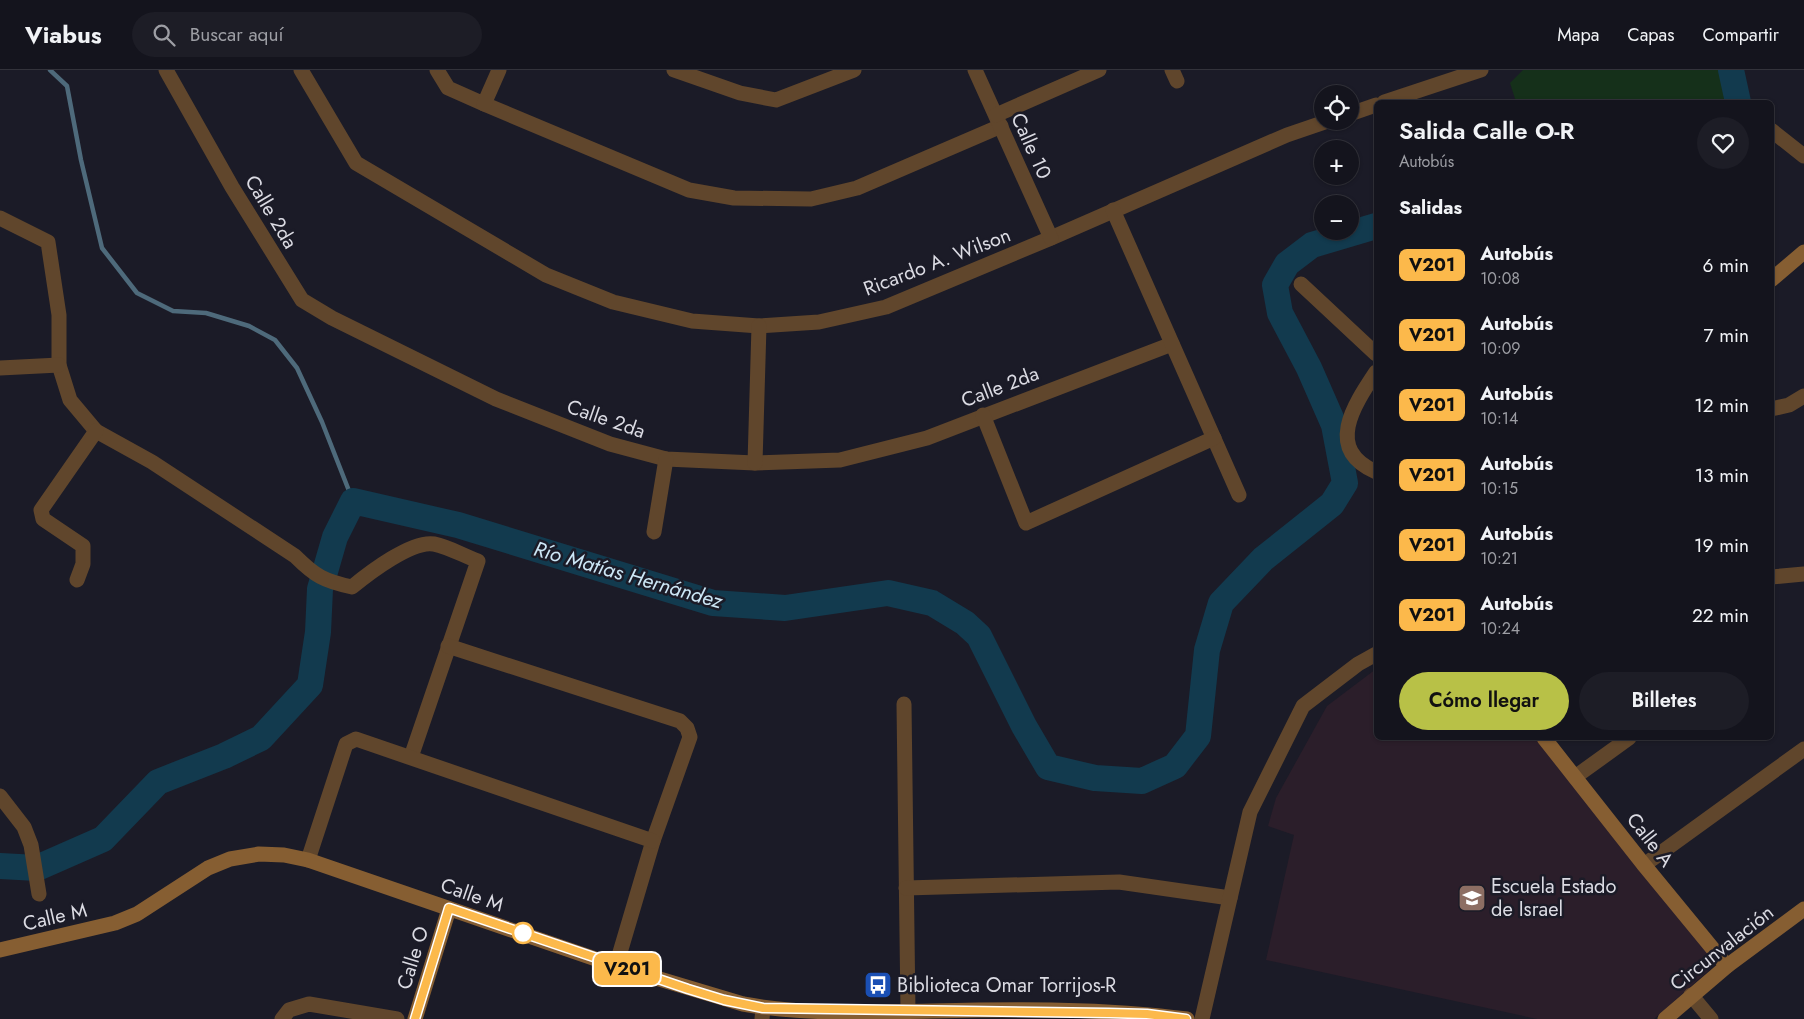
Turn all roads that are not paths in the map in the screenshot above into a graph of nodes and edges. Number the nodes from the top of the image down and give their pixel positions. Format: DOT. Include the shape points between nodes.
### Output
graph roads {
  1 [pos="301,70"];
  2 [pos="437,70"];
  3 [pos="499,70"];
  4 [pos="674,70"];
  5 [pos="854,70"];
  6 [pos="975,70"];
  7 [pos="1099,70"];
  8 [pos="1479,70"];
  9 [pos="173,72"];
  10 [pos="1390,100"];
  11 [pos="484,104"];
  12 [pos="1374,106"];
  13 [pos="1359,111"];
  14 [pos="998,121"];
  15 [pos="1314,126"];
  16 [pos="1774,132"];
  17 [pos="1804,156"];
  18 [pos="1113,210"];
  19 [pos="0,218"];
  20 [pos="1051,238"];
  21 [pos="1804,252"];
  22 [pos="1774,277"];
  23 [pos="1301,284"];
  24 [pos="759,326"];
  25 [pos="1172,344"];
  26 [pos="1374,352"];
  27 [pos="59,365"];
  28 [pos="0,368"];
  29 [pos="1374,375"];
  30 [pos="1804,396"];
  31 [pos="1774,408"];
  32 [pos="983,415"];
  33 [pos="96,431"];
  34 [pos="1214,438"];
  35 [pos="666,458"];
  36 [pos="755,463"];
  37 [pos="1374,471"];
  38 [pos="1239,494"];
  39 [pos="654,532"];
  40 [pos="1804,574"];
  41 [pos="1774,577"];
  42 [pos="77,580"];
  43 [pos="448,646"];
  44 [pos="1374,655"];
  45 [pos="904,704"];
  46 [pos="1546,740"];
  47 [pos="1626,740"];
  48 [pos="1804,749"];
  49 [pos="411,757"];
  50 [pos="1575,777"];
  51 [pos="0,796"];
  52 [pos="653,840"];
  53 [pos="308,860"];
  54 [pos="1644,865"];
  55 [pos="906,888"];
  56 [pos="39,894"];
  57 [pos="1230,898"];
  58 [pos="449,908"];
  59 [pos="1804,909"];
  60 [pos="0,950"];
  61 [pos="616,966"];
  62 [pos="1727,966"];
  63 [pos="1691,995"];
  64 [pos="908,1011"];
  65 [pos="762,1014"];
  66 [pos="976,1014"];
  67 [pos="282,1019"];
  68 [pos="397,1019"];
  69 [pos="415,1019"];
  70 [pos="1186,1019"];
  71 [pos="1202,1019"];
  72 [pos="1665,1019"];
  73 [pos="1711,1019"];
  1 -- 24 [label="street, Ricardo A. Wilson" via="356,162 546,275 613,302 692,321"];
  2 -- 11 [label="street" via="448,88"];
  3 -- 11 [label="street"];
  4 -- 5 [label="street" via="740,93 776,100"];
  6 -- 14 [label="street, Calle 10"];
  7 -- 14 [label="street"];
  8 -- 10 [label="street"];
  9 -- 35 [label="street, Calle 2da" via="232,187 302,300 496,399 610,444"];
  11 -- 14 [label="street" via="690,190 734,198 811,199 857,188"];
  12 -- 13 [label="street"];
  14 -- 20 [label="street, Calle 10"];
  15 -- 18 [label="street, Ricardo A. Wilson"];
  16 -- 17 [label="street"];
  18 -- 20 [label="street, Ricardo A. Wilson"];
  18 -- 25 [label="street"];
  19 -- 27 [label="street" via="48,242 59,315"];
  20 -- 24 [label="street, Ricardo A. Wilson" via="886,307 819,322"];
  21 -- 22 [label="street"];
  23 -- 26 [label="street"];
  24 -- 36 [label="street"];
  25 -- 32 [label="street, Calle 2da"];
  25 -- 34 [label="street"];
  27 -- 28 [label="street"];
  27 -- 33 [label="street" via="70,400"];
  29 -- 37 [label="street" via="1357,399 1346,434 1353,456"];
  30 -- 31 [label="street" via="1789,405"];
  32 -- 34 [label="street" via="1026,523"];
  32 -- 36 [label="street, Calle 2da" via="926,438 840,460"];
  33 -- 42 [label="street" via="41,510 43,520 84,546 83,564"];
  33 -- 43 [label="street" via="152,462 295,556 309,571 338,584 352,587 378,565 417,547 433,544 478,561"];
  34 -- 38 [label="street"];
  35 -- 36 [label="street, Calle 2da"];
  35 -- 39 [label="street"];
  40 -- 41 [label="street"];
  43 -- 49 [label="street"];
  43 -- 52 [label="street" via="680,721 690,737"];
  44 -- 57 [label="street" via="1303,706 1250,812"];
  45 -- 55 [label="street"];
  46 -- 50 [label="street, Calle A"];
  47 -- 50 [label="street"];
  48 -- 54 [label="street"];
  49 -- 52 [label="street"];
  49 -- 53 [label="street" via="356,739 346,744"];
  50 -- 54 [label="street, Calle A"];
  51 -- 56 [label="street" via="24,827 31,845"];
  52 -- 61 [label="street"];
  53 -- 58 [label="street, Calle M"];
  53 -- 60 [label="street, Calle M" via="259,854 230,859 208,868 137,914 115,923"];
  54 -- 62 [label="street, Calle A"];
  55 -- 57 [label="street" via="1119,882"];
  55 -- 64 [label="street"];
  57 -- 71 [label="street"];
  58 -- 61 [label="street, Calle M"];
  58 -- 69 [label="street, Calle O"];
  59 -- 62 [label="street, Circunvalación"];
  61 -- 65 [label="street, Calle M"];
  62 -- 63 [label="street, Circunvalación"];
  63 -- 72 [label="street, Circunvalación"];
  63 -- 73 [label="street"];
  64 -- 65 [label="street, Calle M"];
  64 -- 66 [label="street, Calle M"];
  66 -- 70 [label="street, Calle M" via="1147,1014"];
  67 -- 68 [label="street" via="290,1010 309,1004"];
}
